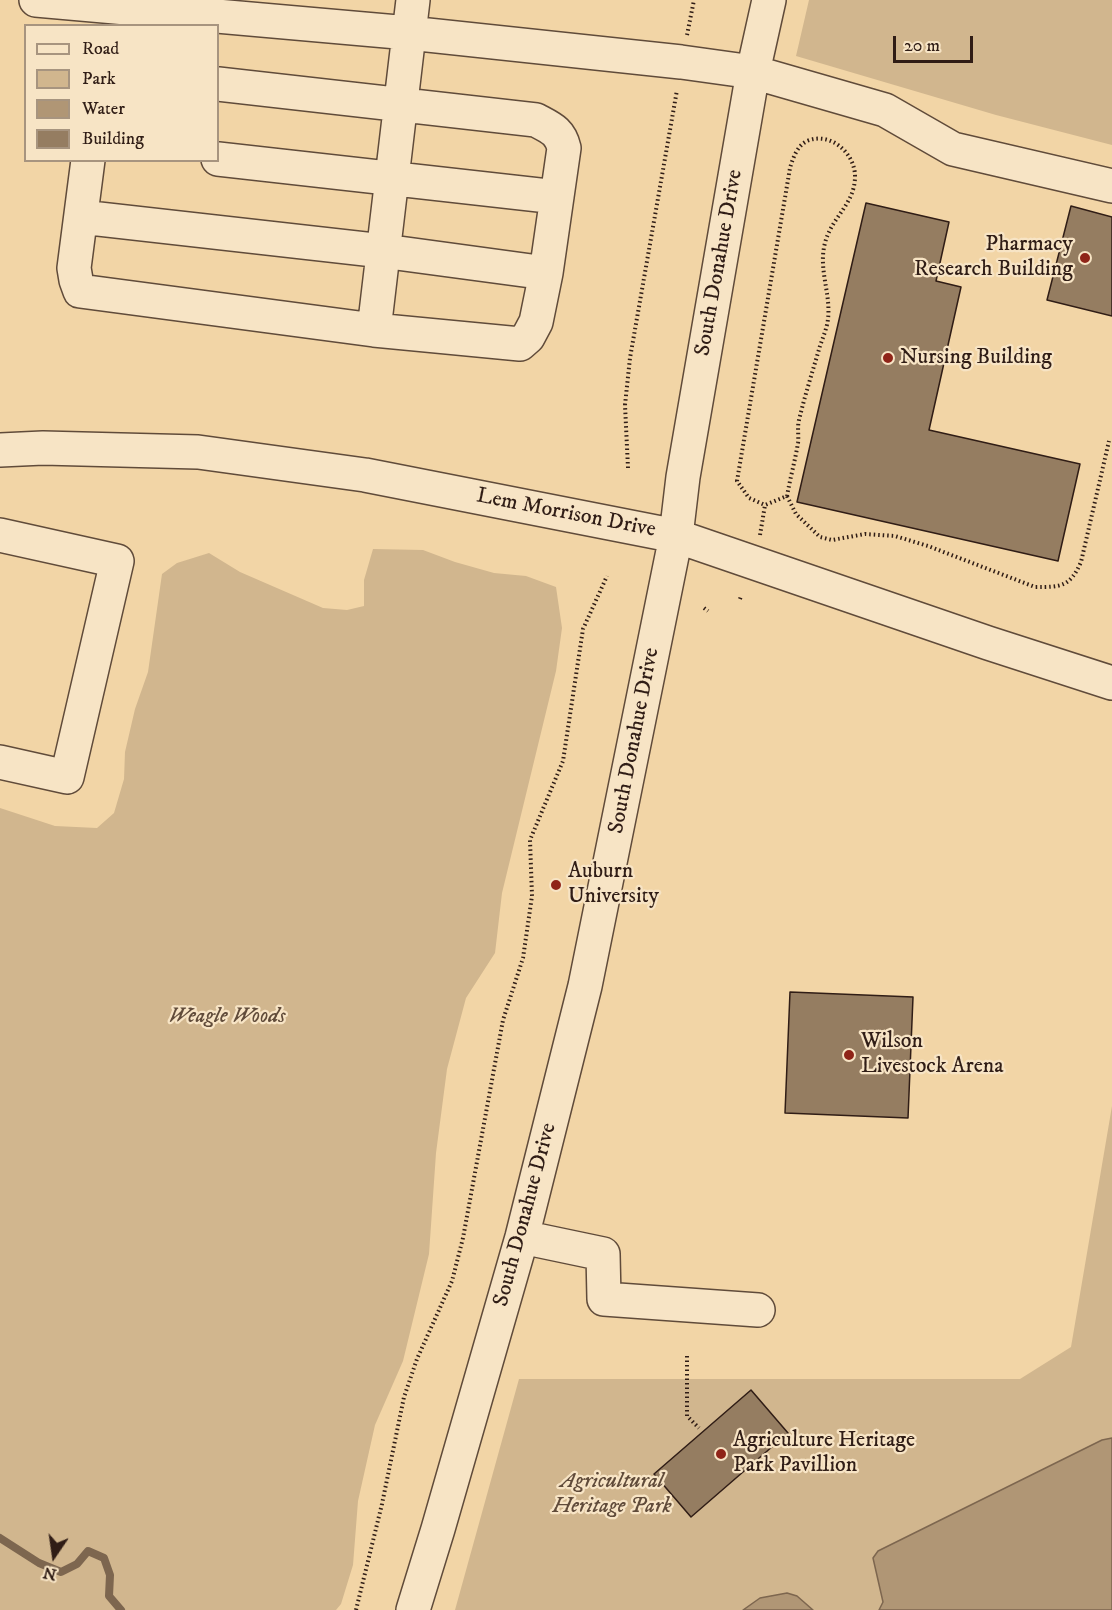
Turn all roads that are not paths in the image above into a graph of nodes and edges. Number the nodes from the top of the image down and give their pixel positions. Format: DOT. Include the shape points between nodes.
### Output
graph roads {
  1 [pos="36,0"];
  2 [pos="413,0"];
  3 [pos="769,0"];
  4 [pos="109,10"];
  5 [pos="409,33"];
  6 [pos="753,72"];
  7 [pos="219,84"];
  8 [pos="400,106"];
  9 [pos="219,159"];
  10 [pos="88,162"];
  11 [pos="392,179"];
  12 [pos="1112,186"];
  13 [pos="557,198"];
  14 [pos="81,217"];
  15 [pos="383,251"];
  16 [pos="546,273"];
  17 [pos="374,330"];
  18 [pos="0,450"];
  19 [pos="0,535"];
  20 [pos="676,536"];
  21 [pos="1112,683"];
  22 [pos="0,762"];
  23 [pos="522,1237"];
  24 [pos="758,1310"];
  25 [pos="413,1610"];
  1 -- 4 [label="street"];
  2 -- 5 [label="street"];
  3 -- 6 [label="street, South Donahue Drive"];
  4 -- 5 [label="street"];
  5 -- 6 [label="street"];
  5 -- 8 [label="street"];
  6 -- 12 [label="street" via="885,110 952,149"];
  6 -- 20 [label="street, South Donahue Drive"];
  7 -- 8 [label="street"];
  8 -- 11 [label="street"];
  8 -- 13 [label="street" via="536,120 555,130 564,148"];
  9 -- 11 [label="street"];
  10 -- 14 [label="street"];
  11 -- 13 [label="street"];
  11 -- 15 [label="street"];
  13 -- 16 [label="street"];
  14 -- 15 [label="street"];
  14 -- 17 [label="street" via="74,268 80,291"];
  15 -- 16 [label="street"];
  15 -- 17 [label="street"];
  16 -- 17 [label="street" via="536,322 520,344"];
  18 -- 20 [label="street, Lem Morrison Drive" via="198,452 365,475"];
  19 -- 22 [label="street" via="117,561 67,777"];
  20 -- 21 [label="street, Lem Morrison Drive"];
  20 -- 23 [label="street, South Donahue Drive" via="585,986"];
  23 -- 24 [label="street" via="603,1254 604,1299"];
  23 -- 25 [label="street, South Donahue Drive"];
}
